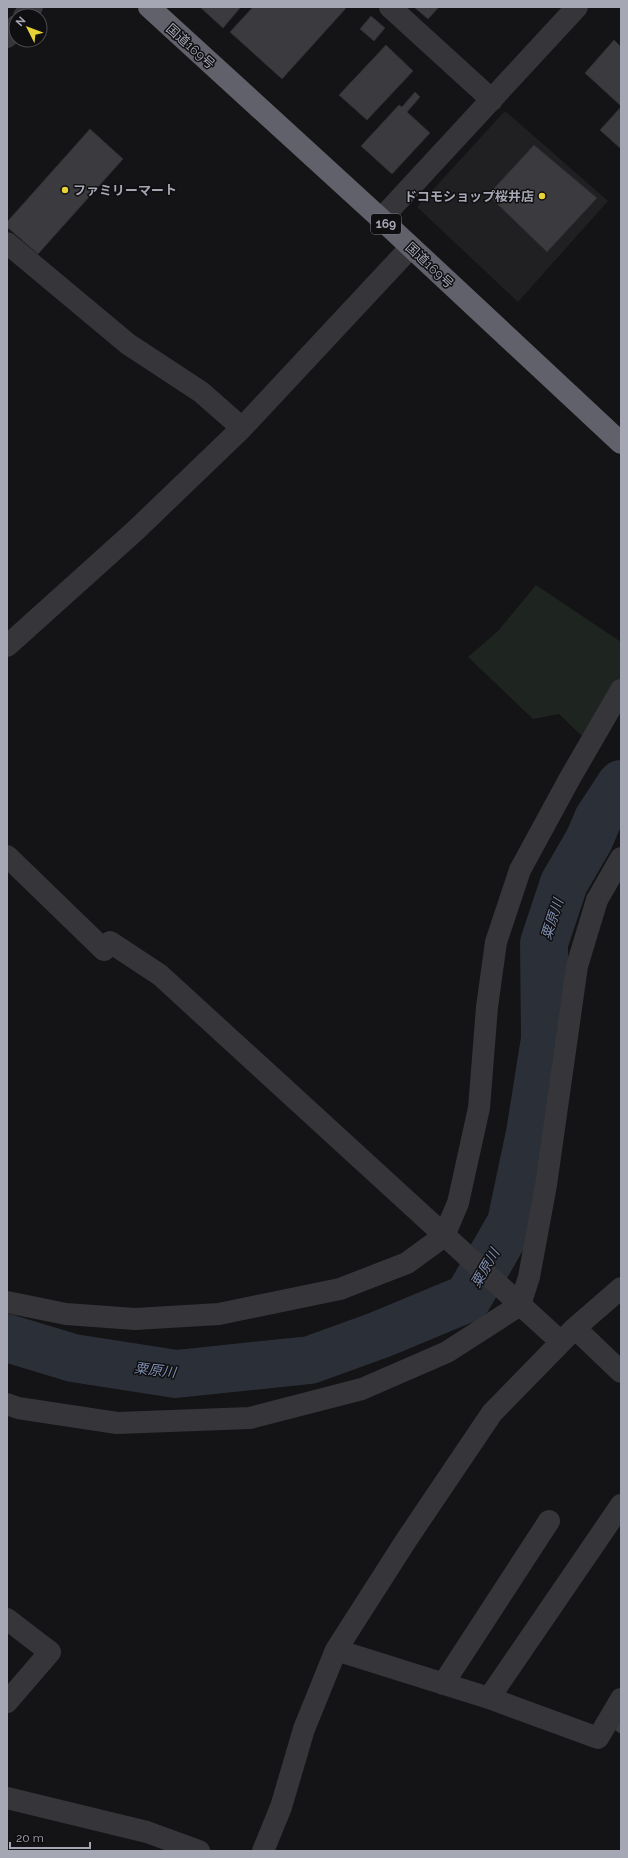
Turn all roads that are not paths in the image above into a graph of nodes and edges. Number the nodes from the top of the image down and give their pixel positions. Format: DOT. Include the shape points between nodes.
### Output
graph roads {
  1 [pos="149,7"];
  2 [pos="390,7"];
  3 [pos="577,7"];
  4 [pos="492,100"];
  5 [pos="381,219"];
  6 [pos="7,243"];
  7 [pos="411,247"];
  8 [pos="242,428"];
  9 [pos="621,443"];
  10 [pos="7,646"];
  11 [pos="621,690"];
  12 [pos="621,858"];
  13 [pos="9,862"];
  14 [pos="446,1238"];
  15 [pos="621,1288"];
  16 [pos="7,1302"];
  17 [pos="516,1302"];
  18 [pos="568,1335"];
  19 [pos="621,1372"];
  20 [pos="7,1404"];
  21 [pos="621,1505"];
  22 [pos="549,1521"];
  23 [pos="7,1619"];
  24 [pos="336,1650"];
  25 [pos="443,1684"];
  26 [pos="489,1698"];
  27 [pos="621,1699"];
  28 [pos="7,1702"];
  29 [pos="7,1798"];
  30 [pos="199,1851"];
  31 [pos="263,1851"];
  1 -- 5 [label="highway, 国道169号 / 169"];
  2 -- 4 [label="street"];
  3 -- 4 [label="street"];
  4 -- 5 [label="street"];
  5 -- 7 [label="highway, 国道169号 / 169"];
  6 -- 8 [label="street" via="128,344 201,392"];
  7 -- 8 [label="street"];
  7 -- 9 [label="highway, 国道169号 / 169"];
  8 -- 10 [label="street" via="136,530"];
  11 -- 14 [label="street" via="520,870 496,942 487,1007 479,1108 458,1203"];
  12 -- 17 [label="street" via="597,900 576,966 546,1185 529,1277"];
  13 -- 14 [label="street" via="104,950 110,942 160,975"];
  14 -- 16 [label="street" via="407,1263 340,1289 219,1314 135,1319 66,1314"];
  14 -- 17 [label="street"];
  15 -- 18 [label="street"];
  17 -- 18 [label="street"];
  17 -- 20 [label="street" via="446,1352 362,1389 250,1418 117,1423 18,1408"];
  18 -- 19 [label="street"];
  18 -- 24 [label="street" via="492,1413"];
  21 -- 26 [label="street"];
  22 -- 25 [label="street"];
  23 -- 28 [label="street" via="50,1652"];
  24 -- 25 [label="street"];
  24 -- 31 [label="street" via="304,1729 281,1807"];
  25 -- 26 [label="street"];
  26 -- 27 [label="street" via="598,1738"];
  29 -- 30 [label="street" via="147,1832"];
}
